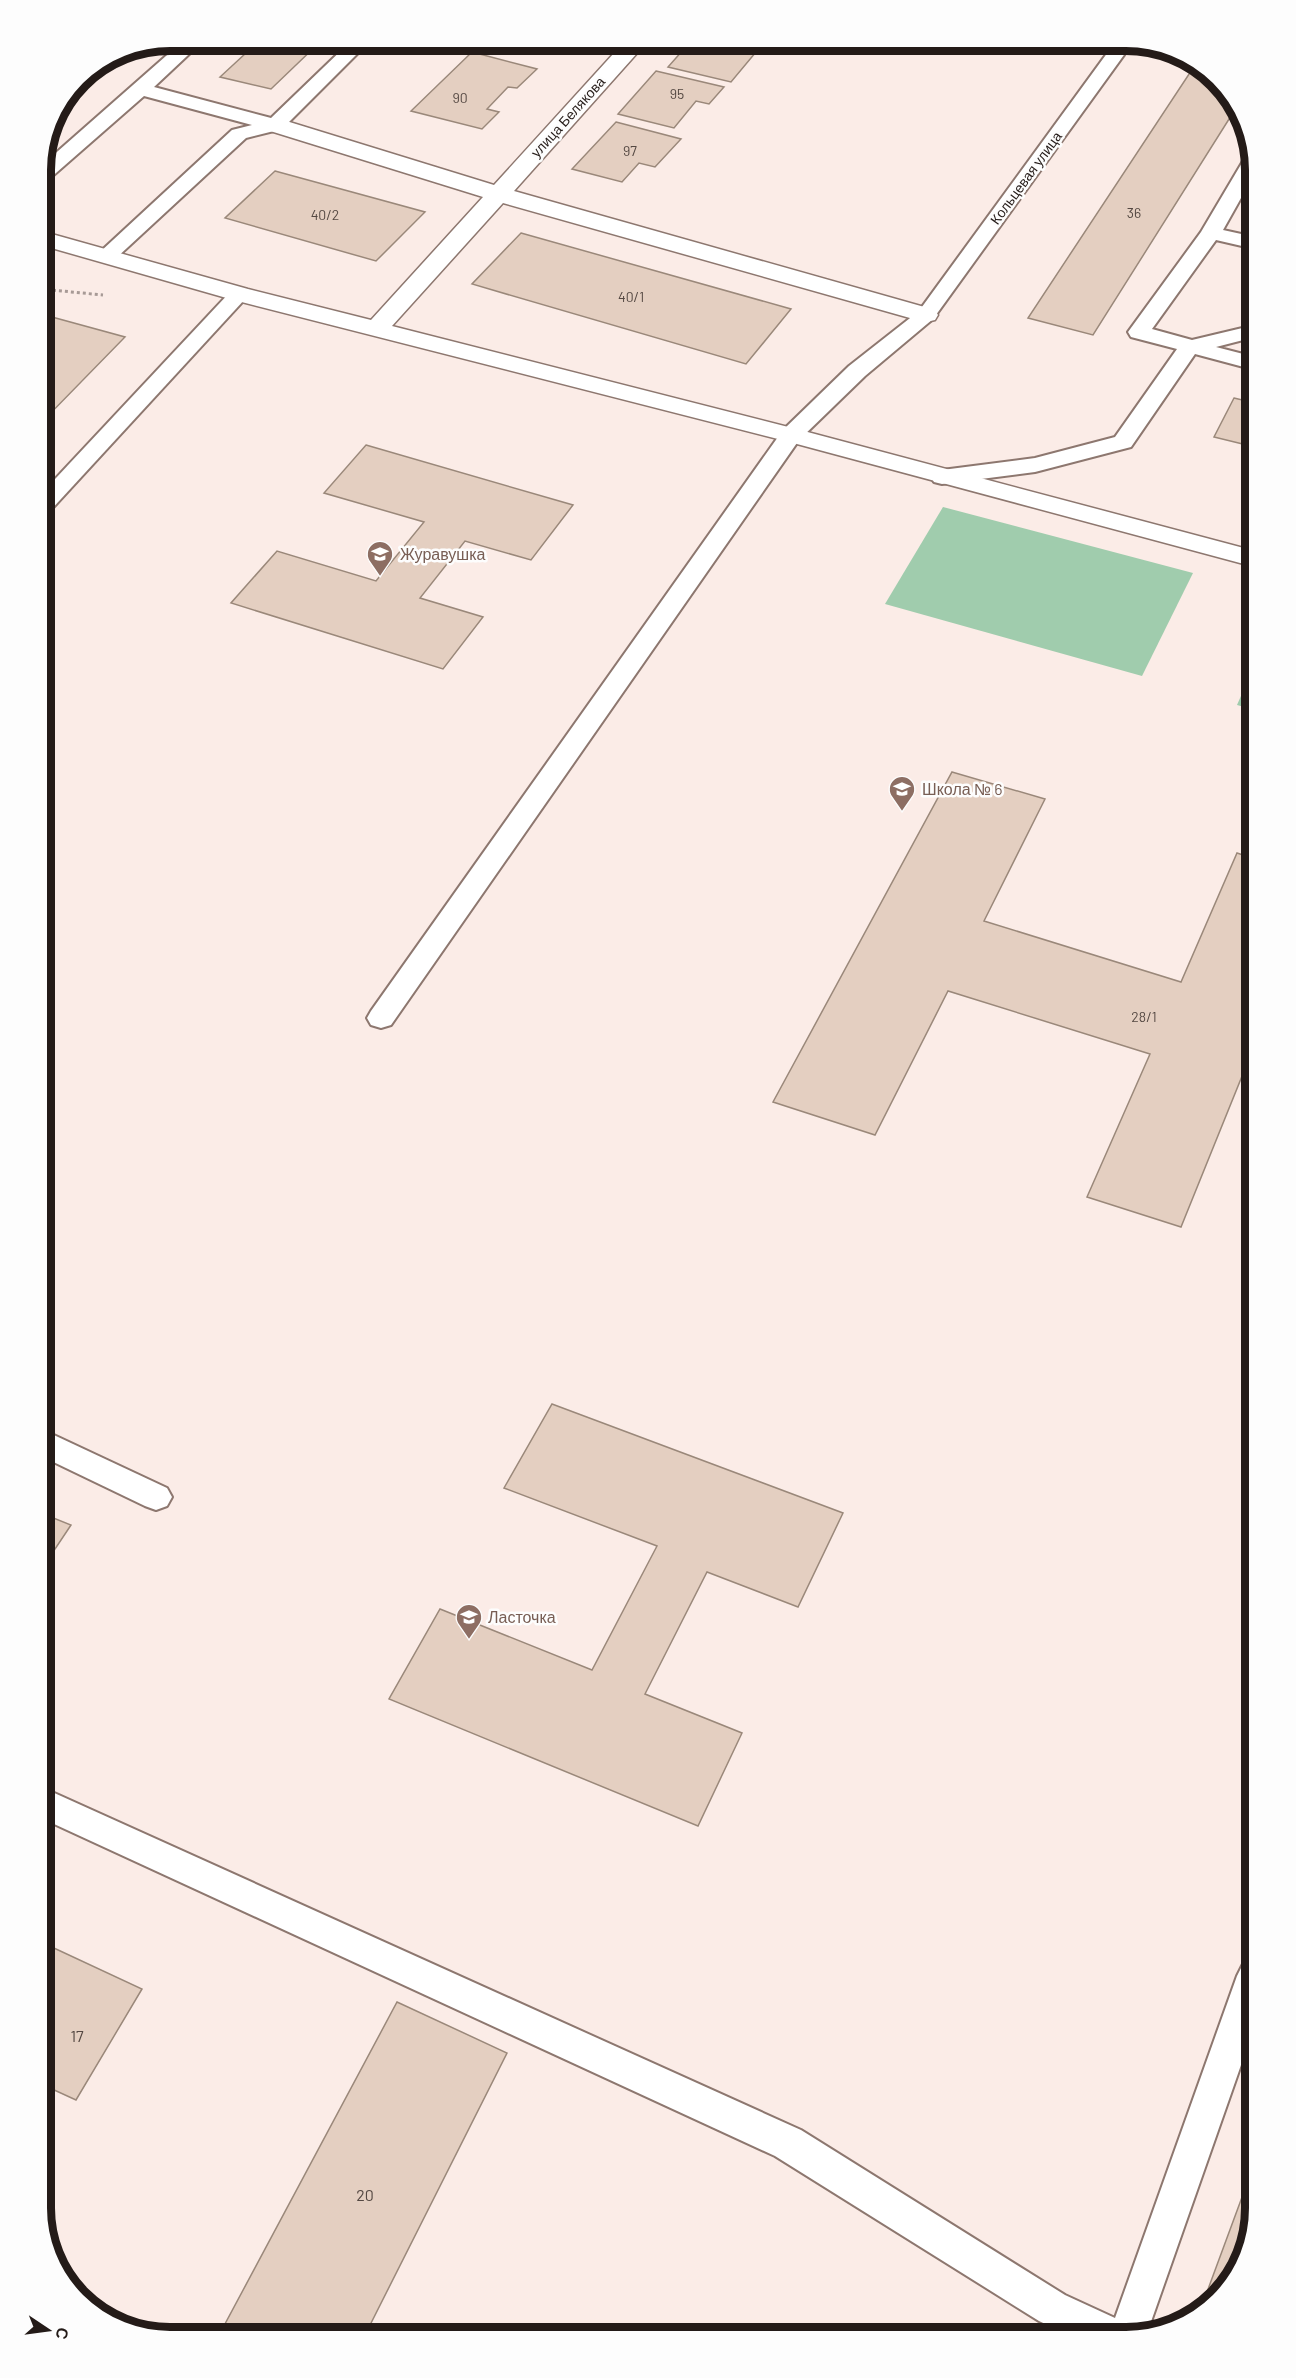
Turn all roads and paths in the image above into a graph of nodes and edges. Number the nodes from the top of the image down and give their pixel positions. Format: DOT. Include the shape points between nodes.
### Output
graph roads {
  1 [pos="182,51"];
  2 [pos="350,51"];
  3 [pos="628,51"];
  4 [pos="1118,51"];
  5 [pos="141,89"];
  6 [pos="275,125"];
  7 [pos="51,167"];
  8 [pos="1245,174"];
  9 [pos="498,194"];
  10 [pos="1211,233"];
  11 [pos="51,241"];
  12 [pos="1245,241"];
  13 [pos="107,256"];
  14 [pos="240,294"];
  15 [pos="926,315"];
  16 [pos="376,329"];
  17 [pos="1245,334"];
  18 [pos="1189,347"];
  19 [pos="1245,361"];
  20 [pos="791,435"];
  21 [pos="942,477"];
  22 [pos="51,496"];
  23 [pos="1245,557"];
  24 [pos="381,1018"];
  25 [pos="51,1447"];
  26 [pos="156,1497"];
  27 [pos="51,1807"];
  28 [pos="1245,2007"];
  29 [pos="1093,2327"];
  30 [pos="1131,2327"];
  1 -- 5 [label="lane"];
  2 -- 6 [label="lane"];
  3 -- 9 [label="street, улица Белякова"];
  4 -- 15 [label="lane, Кольцевая улица"];
  5 -- 6 [label="lane"];
  5 -- 7 [label="lane"];
  6 -- 9 [label="street"];
  6 -- 13 [label="lane" via="239,134"];
  8 -- 10 [label="lane"];
  9 -- 15 [label="street"];
  9 -- 16 [label="street, улица Белякова"];
  10 -- 12 [label="lane"];
  10 -- 18 [label="lane" via="1139,332"];
  11 -- 13 [label="street"];
  13 -- 14 [label="street"];
  14 -- 16 [label="street"];
  14 -- 22 [label="lane"];
  15 -- 20 [label="lane, Кольцевая улица" via="857,372"];
  16 -- 20 [label="street"];
  17 -- 18 [label="lane"];
  18 -- 19 [label="lane"];
  18 -- 21 [label="lane" via="1123,442 1035,465"];
  20 -- 21 [label="street"];
  20 -- 24 [label="lane, Кольцевая улица"];
  21 -- 23 [label="street"];
  25 -- 26 [label="lane"];
  27 -- 29 [label="lane" via="788,2143 1052,2308"];
  28 -- 30 [label="lane"];
}
